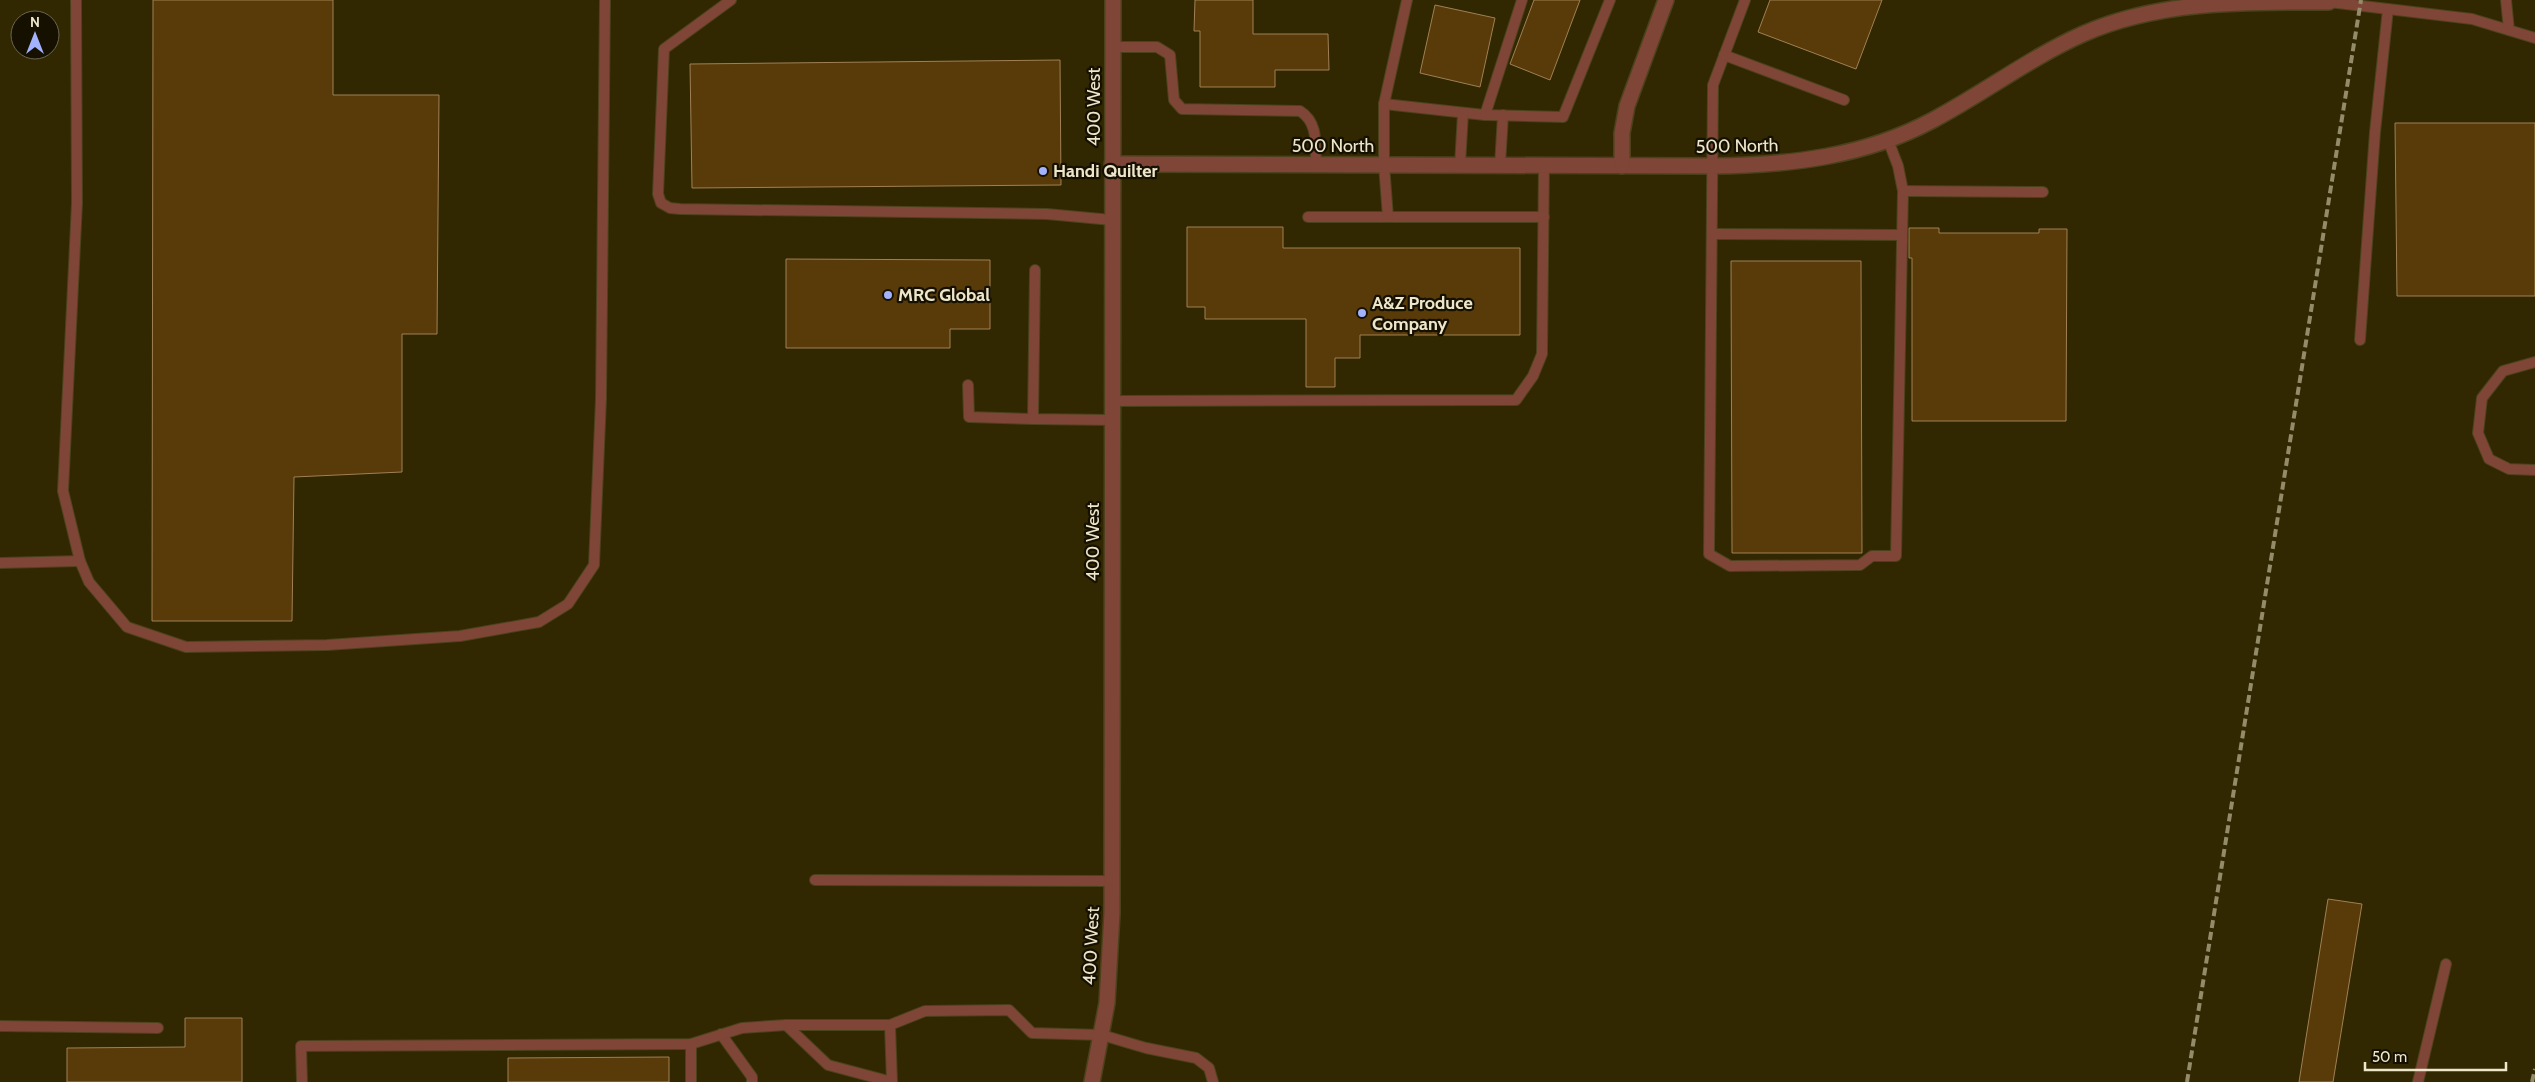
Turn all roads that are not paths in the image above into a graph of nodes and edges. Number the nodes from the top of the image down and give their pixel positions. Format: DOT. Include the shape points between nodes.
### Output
graph roads {
  1 [pos="76,0"];
  2 [pos="605,0"];
  3 [pos="731,0"];
  4 [pos="1113,0"];
  5 [pos="1407,0"];
  6 [pos="1522,0"];
  7 [pos="1610,0"];
  8 [pos="1666,0"];
  9 [pos="1745,0"];
  10 [pos="2506,0"];
  11 [pos="2196,2"];
  12 [pos="2329,2"];
  13 [pos="2388,9"];
  14 [pos="2509,30"];
  15 [pos="2535,38"];
  16 [pos="1113,47"];
  17 [pos="1724,55"];
  18 [pos="1844,100"];
  19 [pos="1384,104"];
  20 [pos="1463,113"];
  21 [pos="1485,115"];
  22 [pos="1503,115"];
  23 [pos="1888,140"];
  24 [pos="1112,164"];
  25 [pos="1460,164"];
  26 [pos="1316,165"];
  27 [pos="1500,165"];
  28 [pos="1384,166"];
  29 [pos="1544,166"];
  30 [pos="1622,166"];
  31 [pos="1713,166"];
  32 [pos="1903,191"];
  33 [pos="2043,192"];
  34 [pos="1308,217"];
  35 [pos="1388,217"];
  36 [pos="1544,217"];
  37 [pos="1112,220"];
  38 [pos="1712,234"];
  39 [pos="1902,234"];
  40 [pos="1035,270"];
  41 [pos="2360,340"];
  42 [pos="2535,362"];
  43 [pos="968,385"];
  44 [pos="1112,401"];
  45 [pos="1033,419"];
  46 [pos="1112,420"];
  47 [pos="2535,470"];
  48 [pos="80,561"];
  49 [pos="0,563"];
  50 [pos="815,880"];
  51 [pos="1112,881"];
  52 [pos="2446,964"];
  53 [pos="786,1025"];
  54 [pos="890,1025"];
  55 [pos="0,1026"];
  56 [pos="158,1028"];
  57 [pos="722,1034"];
  58 [pos="1102,1035"];
  59 [pos="691,1044"];
  60 [pos="302,1082"];
  61 [pos="691,1082"];
  62 [pos="752,1082"];
  63 [pos="892,1082"];
  64 [pos="1092,1082"];
  65 [pos="1213,1082"];
  66 [pos="2418,1082"];
  1 -- 48 [label="lane" via="77,203 63,491"];
  2 -- 48 [label="lane" via="600,399 594,565 568,604 539,622 460,636 327,645 186,647 127,627 88,582"];
  3 -- 37 [label="lane" via="664,49 658,194 661,203 680,209 1047,214"];
  4 -- 16 [label="street, 400 West"];
  5 -- 19 [label="lane"];
  6 -- 21 [label="lane"];
  7 -- 22 [label="lane" via="1563,117"];
  8 -- 30 [label="street" via="1628,106 1622,133"];
  9 -- 17 [label="lane"];
  10 -- 14 [label="lane"];
  11 -- 12 [label="street, 500 North"];
  11 -- 23 [label="street, 500 North" via="2084,33 1931,121"];
  12 -- 13 [label="lane"];
  13 -- 14 [label="lane" via="2472,19"];
  13 -- 41 [label="lane" via="2374,132"];
  14 -- 15 [label="lane"];
  16 -- 24 [label="street, 400 West"];
  16 -- 26 [label="lane" via="1157,47 1170,55 1174,100 1182,109 1300,110 1309,116 1314,126"];
  17 -- 18 [label="lane"];
  17 -- 31 [label="lane" via="1713,85"];
  19 -- 20 [label="lane"];
  19 -- 28 [label="lane"];
  20 -- 21 [label="lane"];
  20 -- 25 [label="lane"];
  21 -- 22 [label="lane"];
  22 -- 27 [label="lane"];
  23 -- 31 [label="street, 500 North" via="1792,163"];
  23 -- 32 [label="lane"];
  24 -- 26 [label="street, 500 North"];
  24 -- 37 [label="street, 400 West"];
  25 -- 27 [label="street, 500 North"];
  25 -- 28 [label="street, 500 North"];
  26 -- 28 [label="street, 500 North"];
  27 -- 29 [label="street, 500 North"];
  28 -- 35 [label="lane"];
  29 -- 30 [label="street, 500 North"];
  29 -- 36 [label="lane"];
  30 -- 31 [label="street, 500 North"];
  31 -- 38 [label="lane"];
  32 -- 33 [label="lane"];
  32 -- 39 [label="lane"];
  34 -- 35 [label="lane"];
  35 -- 36 [label="lane"];
  36 -- 44 [label="lane" via="1542,354 1533,376 1516,400"];
  37 -- 44 [label="street, 400 West"];
  38 -- 39 [label="lane"];
  38 -- 39 [label="lane" via="1709,554 1730,566 1860,565 1872,556 1896,556"];
  40 -- 45 [label="lane"];
  42 -- 47 [label="lane" via="2503,371 2482,398 2478,433 2489,459 2510,469"];
  43 -- 45 [label="lane" via="969,417"];
  44 -- 46 [label="street, 400 West"];
  45 -- 46 [label="lane"];
  46 -- 51 [label="street, 400 West"];
  48 -- 49 [label="lane"];
  50 -- 51 [label="lane"];
  51 -- 58 [label="street, 400 West" via="1110,975"];
  52 -- 66 [label="lane"];
  53 -- 54 [label="lane"];
  53 -- 57 [label="lane" via="742,1028"];
  53 -- 63 [label="lane" via="828,1065"];
  54 -- 58 [label="lane" via="925,1011 1009,1010 1032,1032"];
  54 -- 63 [label="lane"];
  55 -- 56 [label="lane"];
  57 -- 59 [label="lane"];
  57 -- 62 [label="lane"];
  58 -- 64 [label="street, 400 West"];
  58 -- 65 [label="lane" via="1196,1058 1209,1068"];
  59 -- 60 [label="lane" via="300,1046"];
  59 -- 61 [label="lane"];
}
